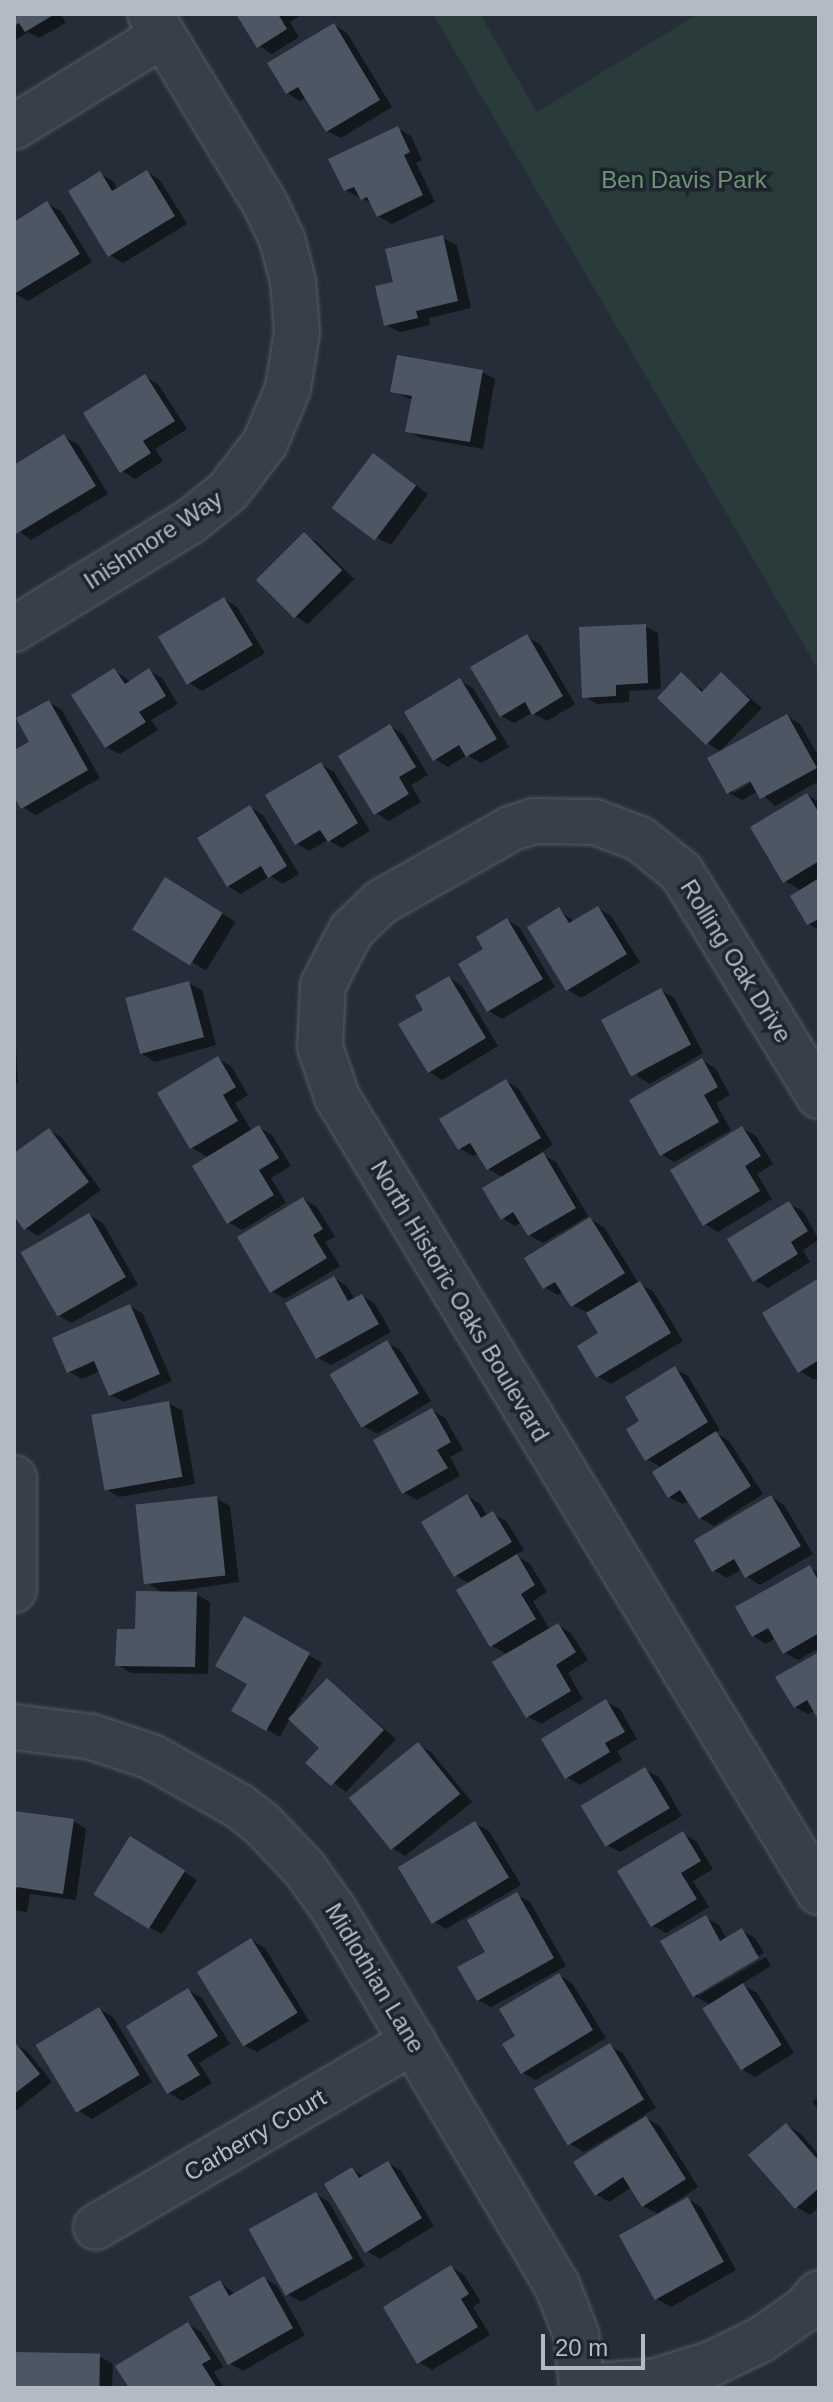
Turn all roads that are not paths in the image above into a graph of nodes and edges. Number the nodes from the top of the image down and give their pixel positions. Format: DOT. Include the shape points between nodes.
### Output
graph roads {
  1 [pos="156,25"];
  2 [pos="14,127"];
  3 [pos="14,629"];
  4 [pos="595,822"];
  5 [pos="819,1096"];
  6 [pos="14,1478"];
  7 [pos="14,1590"];
  8 [pos="14,1727"];
  9 [pos="819,1892"];
  10 [pos="413,2042"];
  11 [pos="96,2227"];
  12 [pos="819,2293"];
  13 [pos="582,2388"];
  1 -- 2 [label="street"];
  1 -- 3 [label="street, Inishmore Way" via="282,239 296,306 288,388 265,443 228,491 191,521"];
  4 -- 5 [label="street, Rolling Oak Drive" via="640,839 681,872"];
  4 -- 9 [label="street, North Historic Oaks Boulevard" via="534,821 512,828 367,913 336,955 323,985 319,1015 324,1065 337,1097"];
  6 -- 7 [label="street"];
  8 -- 10 [label="street, Midlothian Lane" via="92,1737 152,1757 210,1787 263,1825 326,1898"];
  10 -- 11 [label="street, Carberry Court"];
  10 -- 13 [label="street, Midlothian Lane" via="561,2292 579,2347"];
  12 -- 13 [label="street" via="762,2339 711,2364 656,2381"];
}
